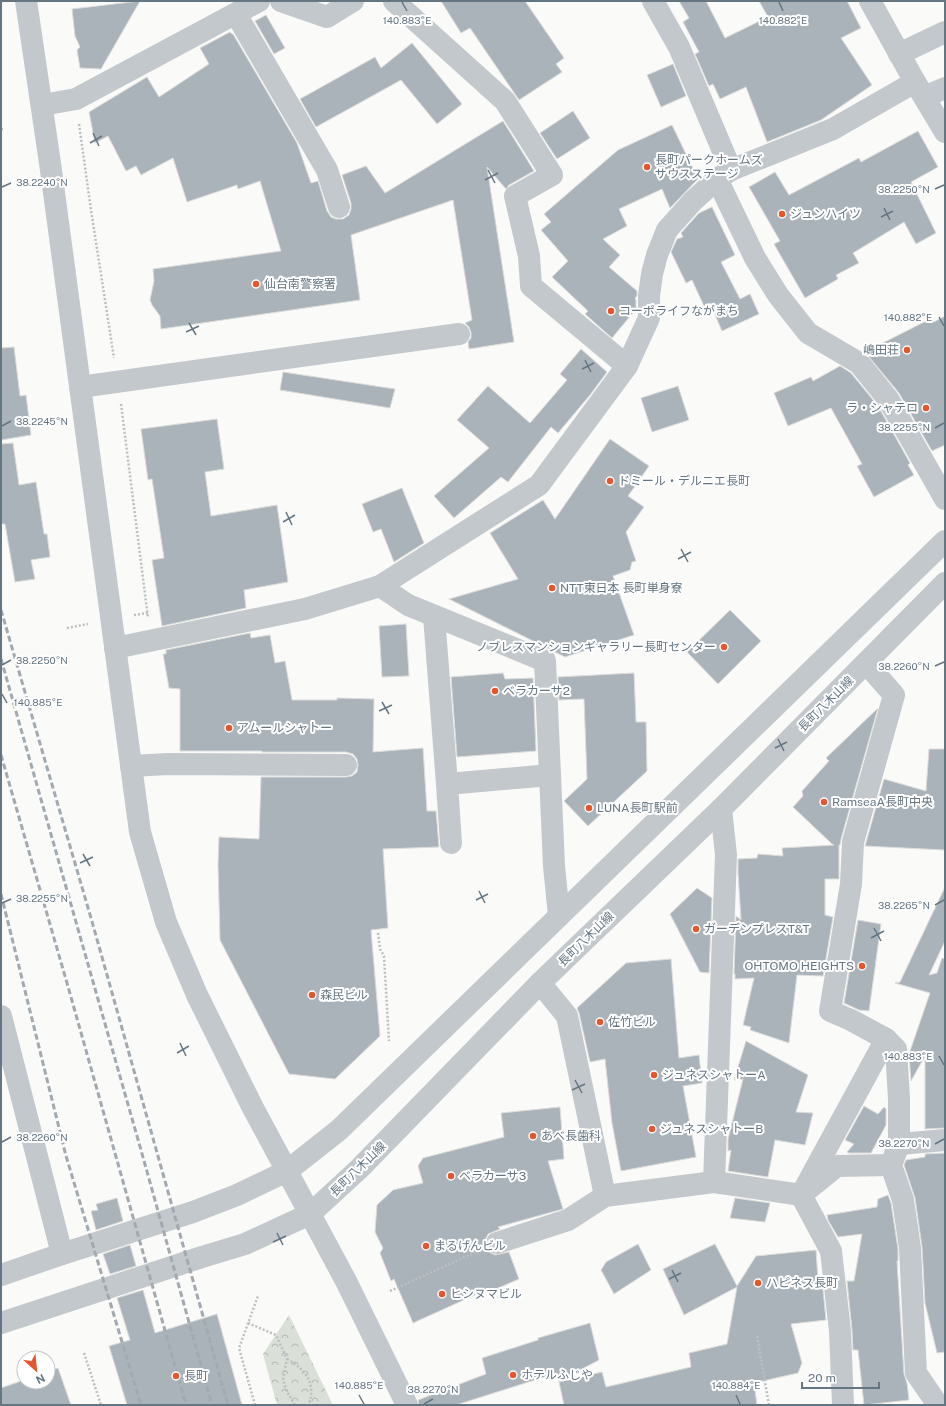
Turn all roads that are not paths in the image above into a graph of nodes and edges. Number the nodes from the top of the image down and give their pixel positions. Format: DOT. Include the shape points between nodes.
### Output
graph roads {
  1 [pos="26,1"];
  2 [pos="259,1"];
  3 [pos="281,1"];
  4 [pos="353,1"];
  5 [pos="394,1"];
  6 [pos="653,1"];
  7 [pos="870,1"];
  8 [pos="236,14"];
  9 [pos="945,32"];
  10 [pos="899,54"];
  11 [pos="945,88"];
  12 [pos="919,90"];
  13 [pos="42,105"];
  14 [pos="945,132"];
  15 [pos="724,175"];
  16 [pos="339,206"];
  17 [pos="459,334"];
  18 [pos="627,366"];
  19 [pos="80,387"];
  20 [pos="945,499"];
  21 [pos="945,540"];
  22 [pos="945,583"];
  23 [pos="380,586"];
  24 [pos="434,616"];
  25 [pos="115,648"];
  26 [pos="866,664"];
  27 [pos="346,765"];
  28 [pos="132,766"];
  29 [pos="550,775"];
  30 [pos="447,784"];
  31 [pos="721,809"];
  32 [pos="451,842"];
  33 [pos="559,916"];
  34 [pos="540,983"];
  35 [pos="1,1016"];
  36 [pos="886,1039"];
  37 [pos="945,1140"];
  38 [pos="899,1144"];
  39 [pos="891,1165"];
  40 [pos="287,1171"];
  41 [pos="714,1182"];
  42 [pos="801,1195"];
  43 [pos="605,1196"];
  44 [pos="310,1214"];
  45 [pos="497,1243"];
  46 [pos="62,1254"];
  47 [pos="1,1275"];
  48 [pos="1,1324"];
  49 [pos="407,1405"];
  50 [pos="843,1405"];
  51 [pos="938,1405"];
  1 -- 13 [label="street"];
  2 -- 8 [label="street"];
  3 -- 4 [label="street" via="326,17"];
  5 -- 18 [label="street" via="505,101 552,175 515,196 532,286"];
  6 -- 15 [label="street" via="679,46"];
  7 -- 10 [label="street"];
  8 -- 13 [label="street" via="76,99"];
  8 -- 16 [label="street" via="327,170"];
  9 -- 10 [label="street"];
  10 -- 12 [label="street"];
  11 -- 12 [label="street"];
  12 -- 14 [label="street"];
  12 -- 15 [label="street"];
  13 -- 19 [label="street"];
  15 -- 18 [label="street" via="693,201 667,230 652,274 649,318"];
  15 -- 20 [label="street" via="755,258 778,295 808,333 860,363 888,399"];
  17 -- 19 [label="street"];
  18 -- 23 [label="street" via="539,485"];
  19 -- 25 [label="street"];
  21 -- 33 [label="street"];
  22 -- 26 [label="street, 長町八木山線"];
  23 -- 24 [label="street" via="408,605"];
  23 -- 25 [label="street" via="305,609"];
  24 -- 29 [label="street" via="546,661"];
  24 -- 30 [label="street"];
  25 -- 28 [label="street"];
  26 -- 31 [label="street, 長町八木山線"];
  26 -- 36 [label="street" via="894,695 853,842 851,884 830,1012"];
  27 -- 28 [label="street"];
  28 -- 40 [label="street" via="140,832 166,922 197,995"];
  29 -- 30 [label="street"];
  29 -- 33 [label="street"];
  30 -- 32 [label="street"];
  31 -- 34 [label="street, 長町八木山線"];
  31 -- 41 [label="street" via="726,854"];
  33 -- 40 [label="street" via="339,1130"];
  34 -- 43 [label="street" via="567,1016"];
  34 -- 44 [label="street, 長町八木山線" via="360,1169"];
  35 -- 46 [label="street"];
  36 -- 38 [label="street" via="896,1049"];
  36 -- 42 [label="street"];
  37 -- 38 [label="street"];
  38 -- 39 [label="street"];
  39 -- 42 [label="street" via="837,1166"];
  39 -- 51 [label="street" via="903,1200 910,1248 916,1373"];
  40 -- 44 [label="street"];
  40 -- 46 [label="street" via="237,1195 193,1212"];
  41 -- 42 [label="street"];
  41 -- 43 [label="street"];
  42 -- 50 [label="street" via="831,1251 840,1331"];
  43 -- 45 [label="street" via="568,1220"];
  44 -- 48 [label="street, 長町八木山線" via="245,1244"];
  44 -- 49 [label="street"];
  46 -- 47 [label="street"];
}
